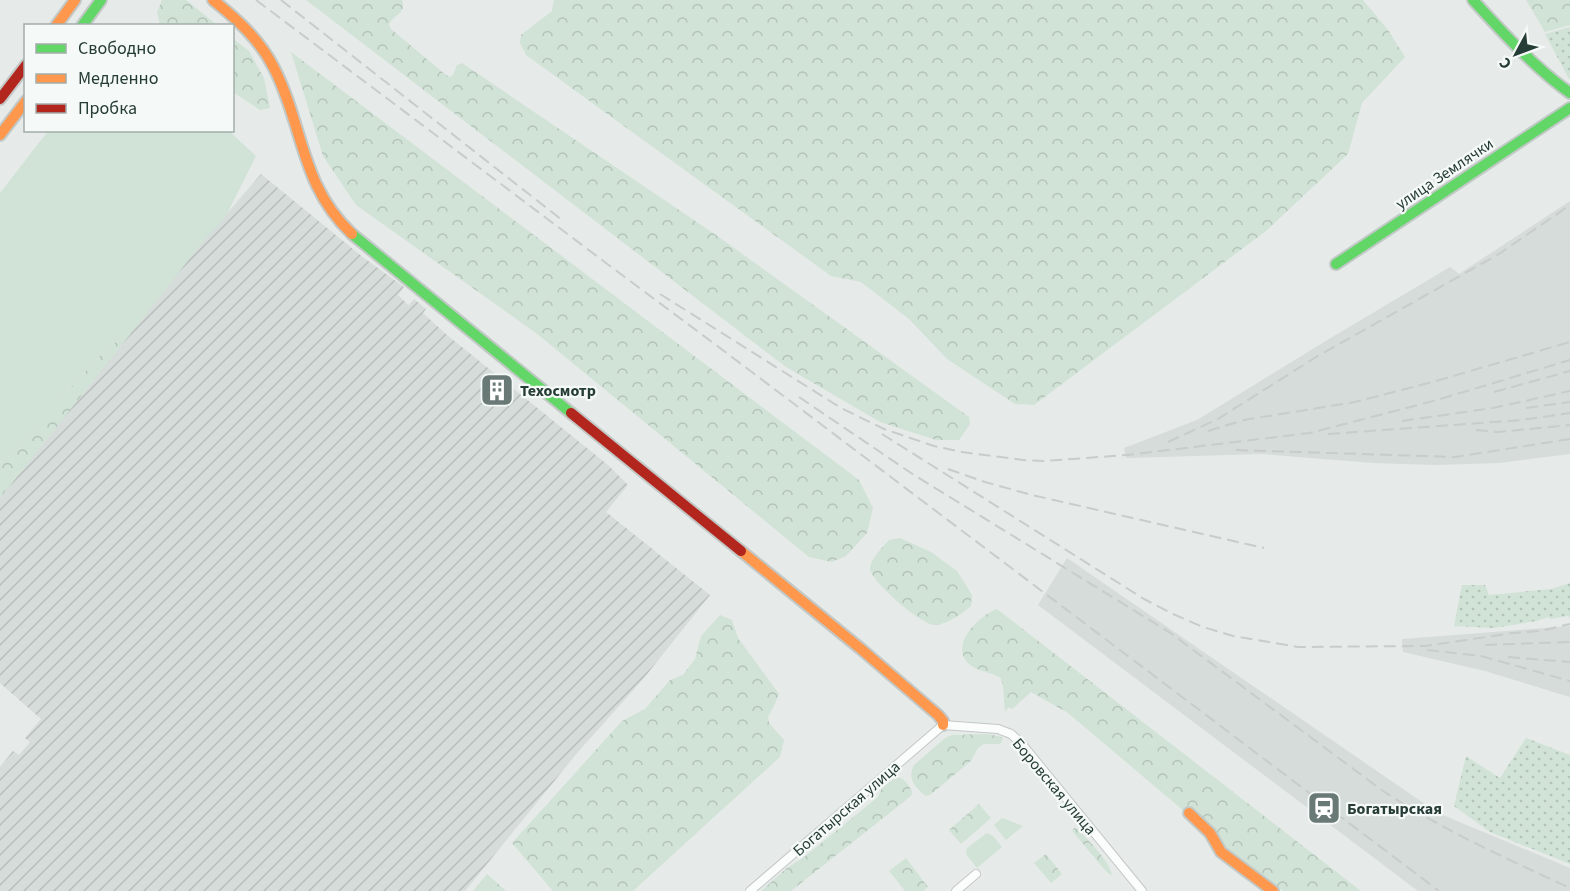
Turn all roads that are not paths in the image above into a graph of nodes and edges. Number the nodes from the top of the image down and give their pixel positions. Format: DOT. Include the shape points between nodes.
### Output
graph roads {
  1 [pos="75,0"];
  2 [pos="101,0"];
  3 [pos="213,0"];
  4 [pos="1473,0"];
  5 [pos="57,24"];
  6 [pos="83,24"];
  7 [pos="24,68"];
  8 [pos="1570,93"];
  9 [pos="0,99"];
  10 [pos="24,104"];
  11 [pos="1570,108"];
  12 [pos="0,135"];
  13 [pos="1336,264"];
  14 [pos="943,725"];
  15 [pos="1189,813"];
  16 [pos="976,874"];
  17 [pos="750,891"];
  18 [pos="956,891"];
  19 [pos="1142,891"];
  20 [pos="1273,891"];
  1 -- 5 [label="main road"];
  2 -- 6 [label="main road"];
  3 -- 14 [label="main road" via="235,17 268,57 309,170 324,200 353,235 861,649 938,715"];
  4 -- 8 [label="main road" via="1553,81"];
  7 -- 9 [label="main road"];
  10 -- 12 [label="main road"];
  11 -- 13 [label="main road, улица Землячки"];
  14 -- 17 [label="street, Богатырская улица"];
  14 -- 19 [label="street, Боровская улица" via="998,729 1011,734"];
  15 -- 20 [label="main road" via="1210,833 1221,852"];
  16 -- 18 [label="street"];
}
